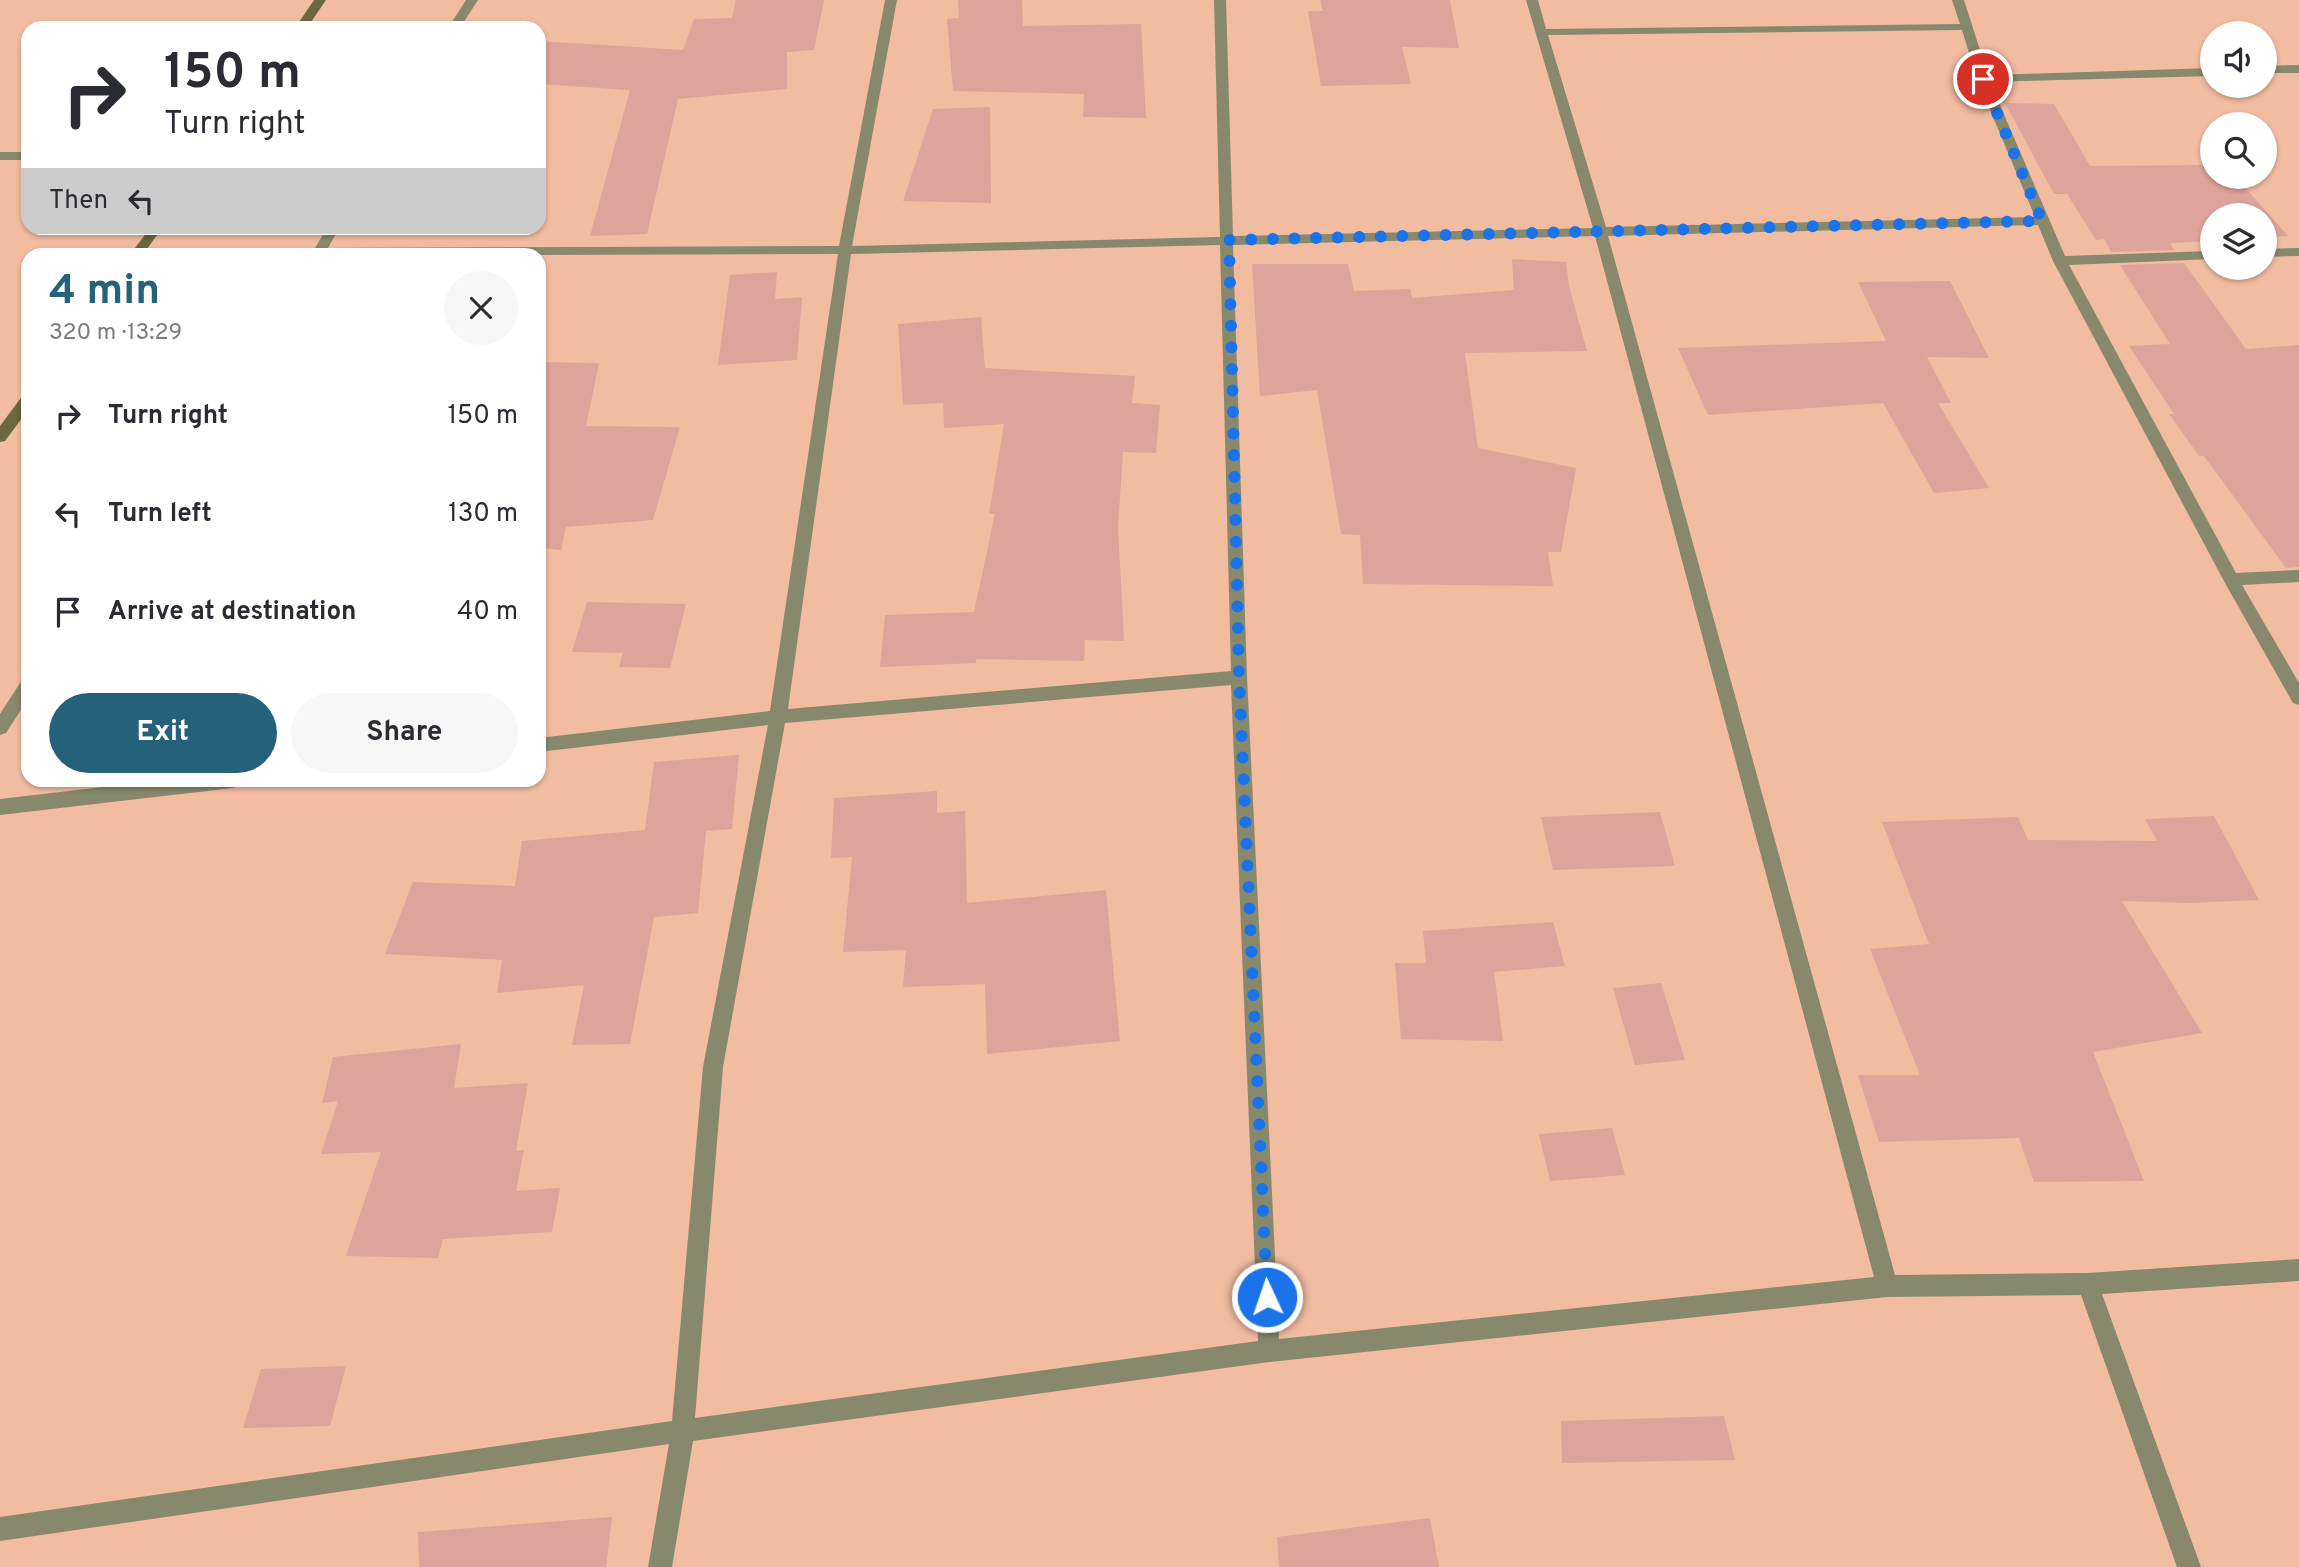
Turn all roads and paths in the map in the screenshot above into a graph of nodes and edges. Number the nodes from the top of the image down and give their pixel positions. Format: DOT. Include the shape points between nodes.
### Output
graph roads {
  1 [pos="320,0"];
  2 [pos="472,0"];
  3 [pos="891,0"];
  4 [pos="1220,0"];
  5 [pos="1532,0"];
  6 [pos="1958,0"];
  7 [pos="305,21"];
  8 [pos="458,21"];
  9 [pos="1965,27"];
  10 [pos="1541,32"];
  11 [pos="2299,69"];
  12 [pos="2277,70"];
  13 [pos="2200,72"];
  14 [pos="1983,79"];
  15 [pos="0,156"];
  16 [pos="21,156"];
  17 [pos="2042,221"];
  18 [pos="1600,230"];
  19 [pos="1229,240"];
  20 [pos="845,250"];
  21 [pos="546,252"];
  22 [pos="2299,252"];
  23 [pos="2277,253"];
  24 [pos="2200,255"];
  25 [pos="2060,261"];
  26 [pos="21,408"];
  27 [pos="0,436"];
  28 [pos="2299,576"];
  29 [pos="2231,579"];
  30 [pos="1239,677"];
  31 [pos="21,695"];
  32 [pos="2299,698"];
  33 [pos="778,717"];
  34 [pos="0,728"];
  35 [pos="546,744"];
  36 [pos="173,787"];
  37 [pos="0,807"];
  38 [pos="2299,1270"];
  39 [pos="2088,1283"];
  40 [pos="1887,1286"];
  41 [pos="1269,1351"];
  42 [pos="683,1431"];
  43 [pos="0,1529"];
  44 [pos="660,1567"];
  45 [pos="2189,1567"];
  1 -- 7 [label="main road"];
  2 -- 8 [label="street"];
  3 -- 20 [label="street"];
  4 -- 19 [label="street"];
  5 -- 10 [label="street"];
  6 -- 9 [label="street"];
  9 -- 10 [label="street"];
  9 -- 14 [label="street"];
  10 -- 18 [label="street"];
  11 -- 12 [label="street"];
  13 -- 14 [label="street"];
  14 -- 17 [label="street"];
  15 -- 16 [label="street"];
  17 -- 18 [label="street"];
  17 -- 25 [label="street"];
  18 -- 19 [label="street"];
  18 -- 40 [label="street"];
  19 -- 20 [label="street"];
  19 -- 30 [label="street"];
  20 -- 21 [label="street"];
  20 -- 33 [label="street"];
  22 -- 23 [label="street"];
  24 -- 25 [label="street"];
  25 -- 29 [label="street"];
  26 -- 27 [label="main road"];
  28 -- 29 [label="street"];
  29 -- 32 [label="street"];
  30 -- 33 [label="street"];
  30 -- 41 [label="street"];
  31 -- 34 [label="street"];
  33 -- 35 [label="street"];
  33 -- 42 [label="street" via="713,1067"];
  36 -- 37 [label="street"];
  38 -- 39 [label="street"];
  39 -- 40 [label="street"];
  39 -- 45 [label="street"];
  40 -- 41 [label="street"];
  41 -- 42 [label="street"];
  42 -- 43 [label="street"];
  42 -- 44 [label="street"];
}
